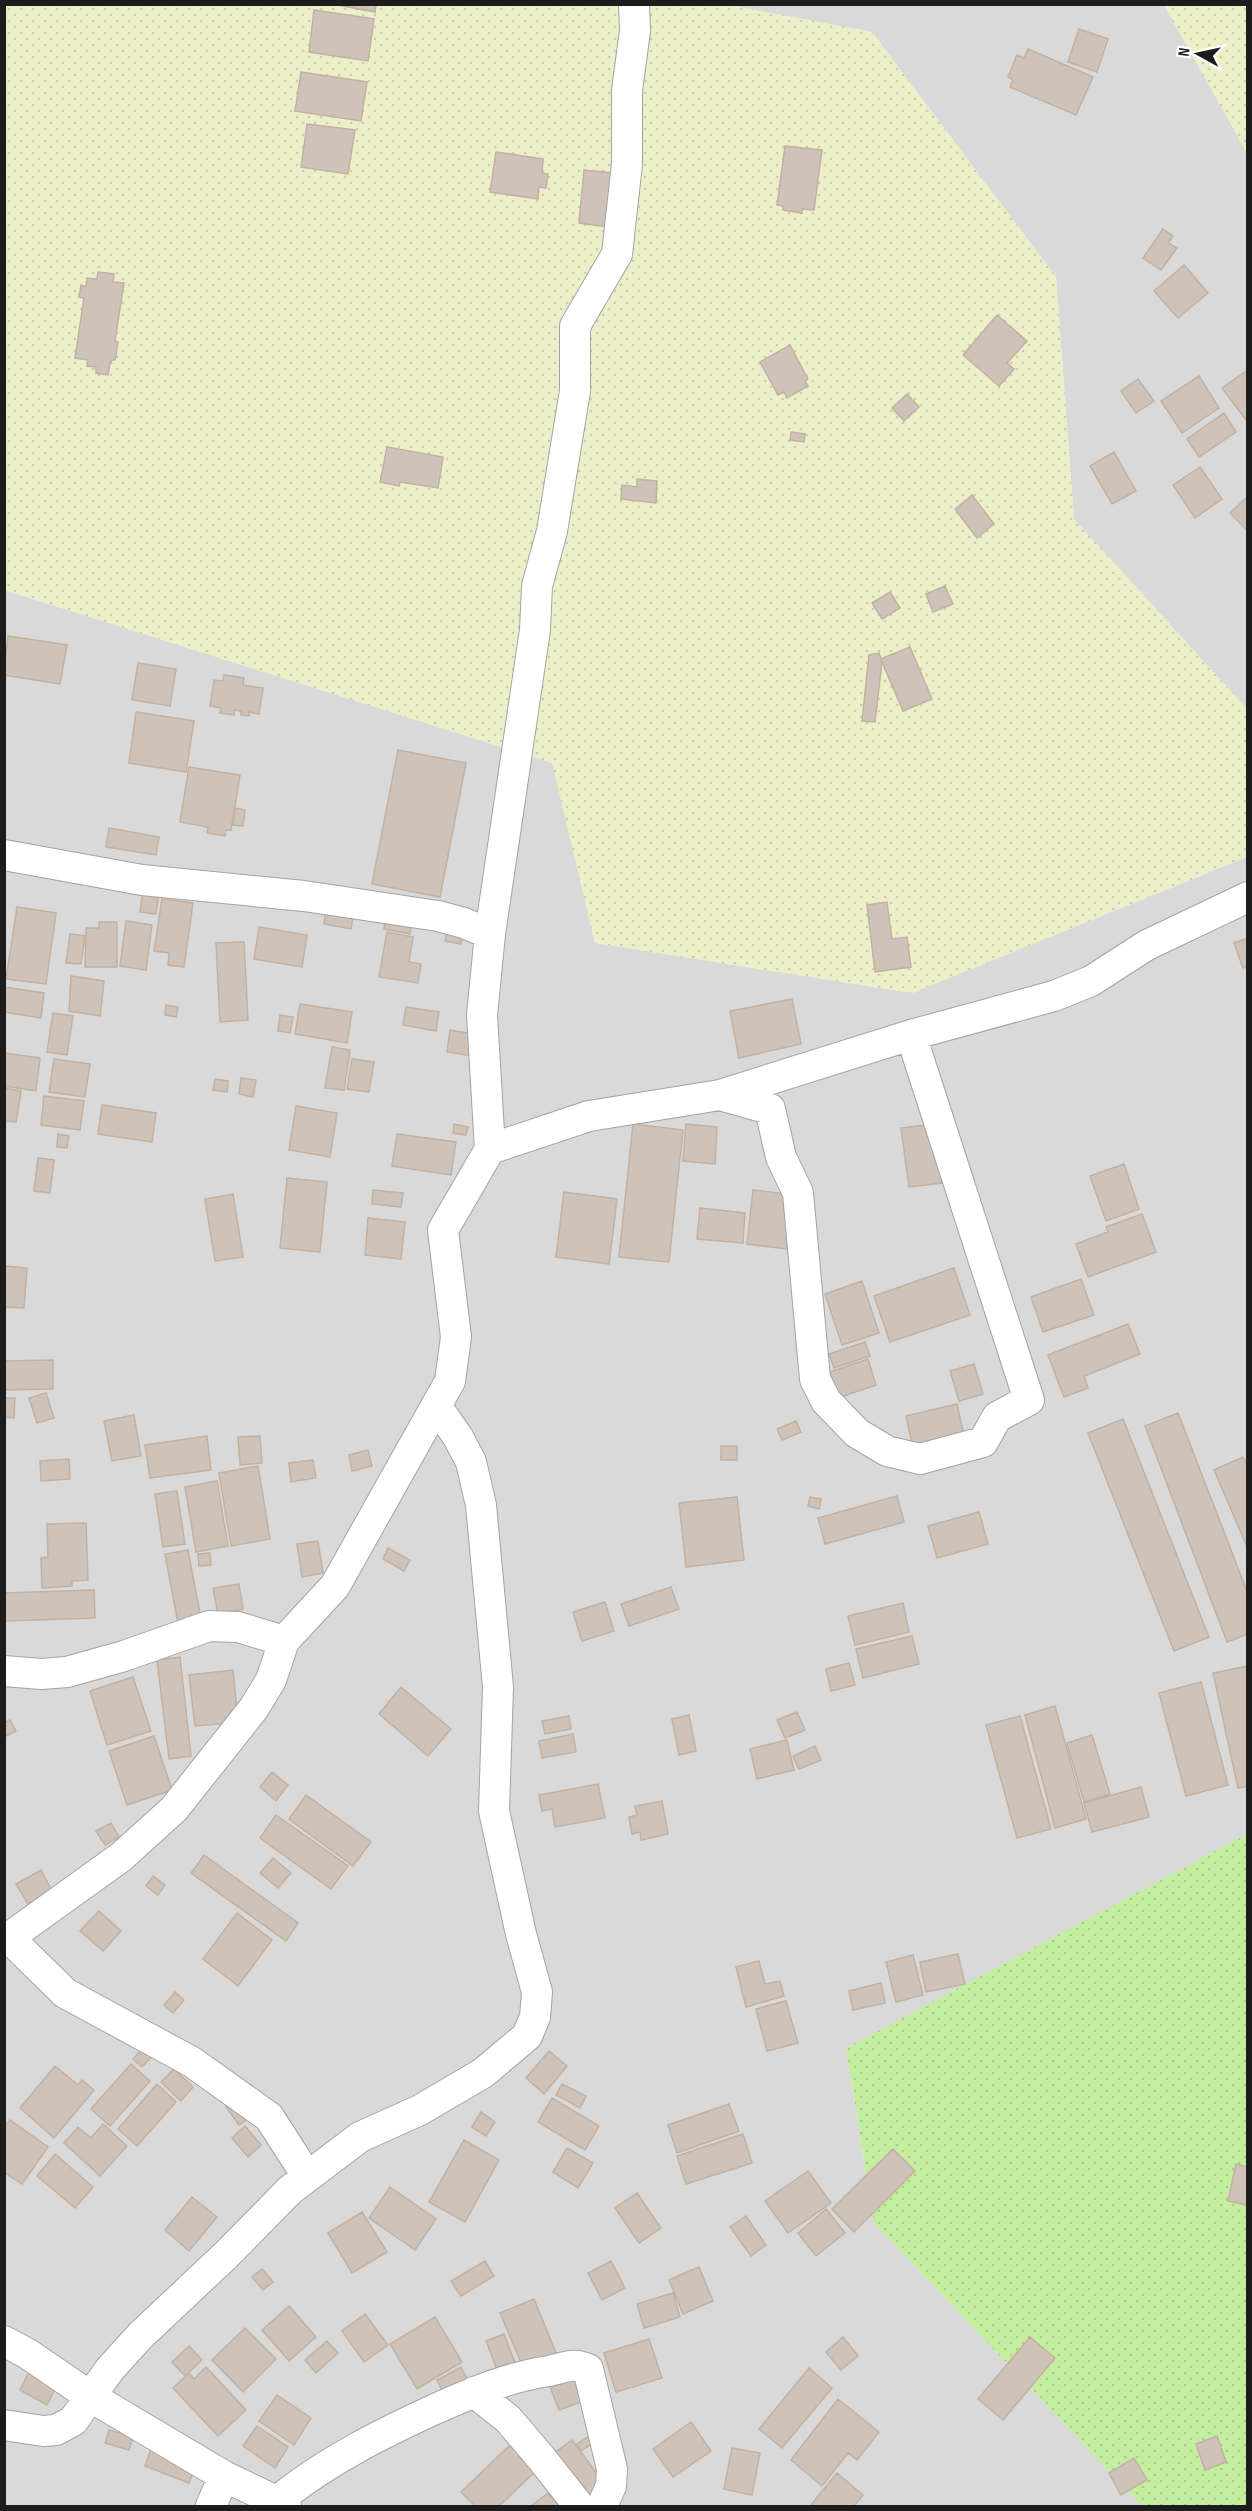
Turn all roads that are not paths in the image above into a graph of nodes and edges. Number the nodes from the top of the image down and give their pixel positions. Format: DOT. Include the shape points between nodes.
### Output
graph roads {
  1 [pos="634,4"];
  2 [pos="4,855"];
  3 [pos="1248,897"];
  4 [pos="490,934"];
  5 [pos="911,1035"];
  6 [pos="720,1095"];
  7 [pos="490,1149"];
  8 [pos="437,1407"];
  9 [pos="284,1641"];
  10 [pos="4,1671"];
  11 [pos="7,1939"];
  12 [pos="306,2176"];
  13 [pos="4,2341"];
  14 [pos="474,2392"];
  15 [pos="91,2397"];
  16 [pos="4,2425"];
  17 [pos="224,2476"];
  18 [pos="285,2505"];
  19 [pos="211,2506"];
  20 [pos="579,2506"];
  21 [pos="602,2506"];
  1 -- 4 [label="street" via="635,31 627,90 627,164 617,254 575,326 575,391 552,531 537,586 535,630"];
  2 -- 4 [label="street" via="142,880 304,896 438,916"];
  3 -- 5 [label="street" via="1147,945 1091,981 1053,996"];
  4 -- 7 [label="street" via="482,1015"];
  5 -- 6 [label="street"];
  5 -- 6 [label="street" via="1029,1400 997,1417 984,1442 920,1459 888,1451 857,1433 826,1401 815,1379 798,1193 781,1157 770,1109"];
  6 -- 7 [label="street" via="589,1116"];
  7 -- 8 [label="street" via="443,1230 456,1337 450,1382"];
  8 -- 9 [label="street" via="335,1586"];
  8 -- 12 [label="street" via="471,1462 481,1505 498,1687 494,1811 537,1992 535,2017 527,2036 483,2073 420,2110 360,2137"];
  9 -- 10 [label="street" via="238,1627 209,1626 67,1672"];
  9 -- 11 [label="street" via="270,1680 254,1708 174,1809 121,1857"];
  11 -- 12 [label="street" via="65,1993 192,2062 269,2117"];
  12 -- 15 [label="street" via="140,2336 110,2368"];
  13 -- 15 [label="street"];
  14 -- 18 [label="street" via="384,2432 310,2475 286,2494"];
  14 -- 20 [label="street" via="508,2419"];
  14 -- 21 [label="street" via="537,2371 578,2364 588,2369 612,2469 611,2486"];
  15 -- 16 [label="street" via="73,2421 56,2430"];
  15 -- 17 [label="street"];
  17 -- 18 [label="street"];
  17 -- 19 [label="street"];
}
